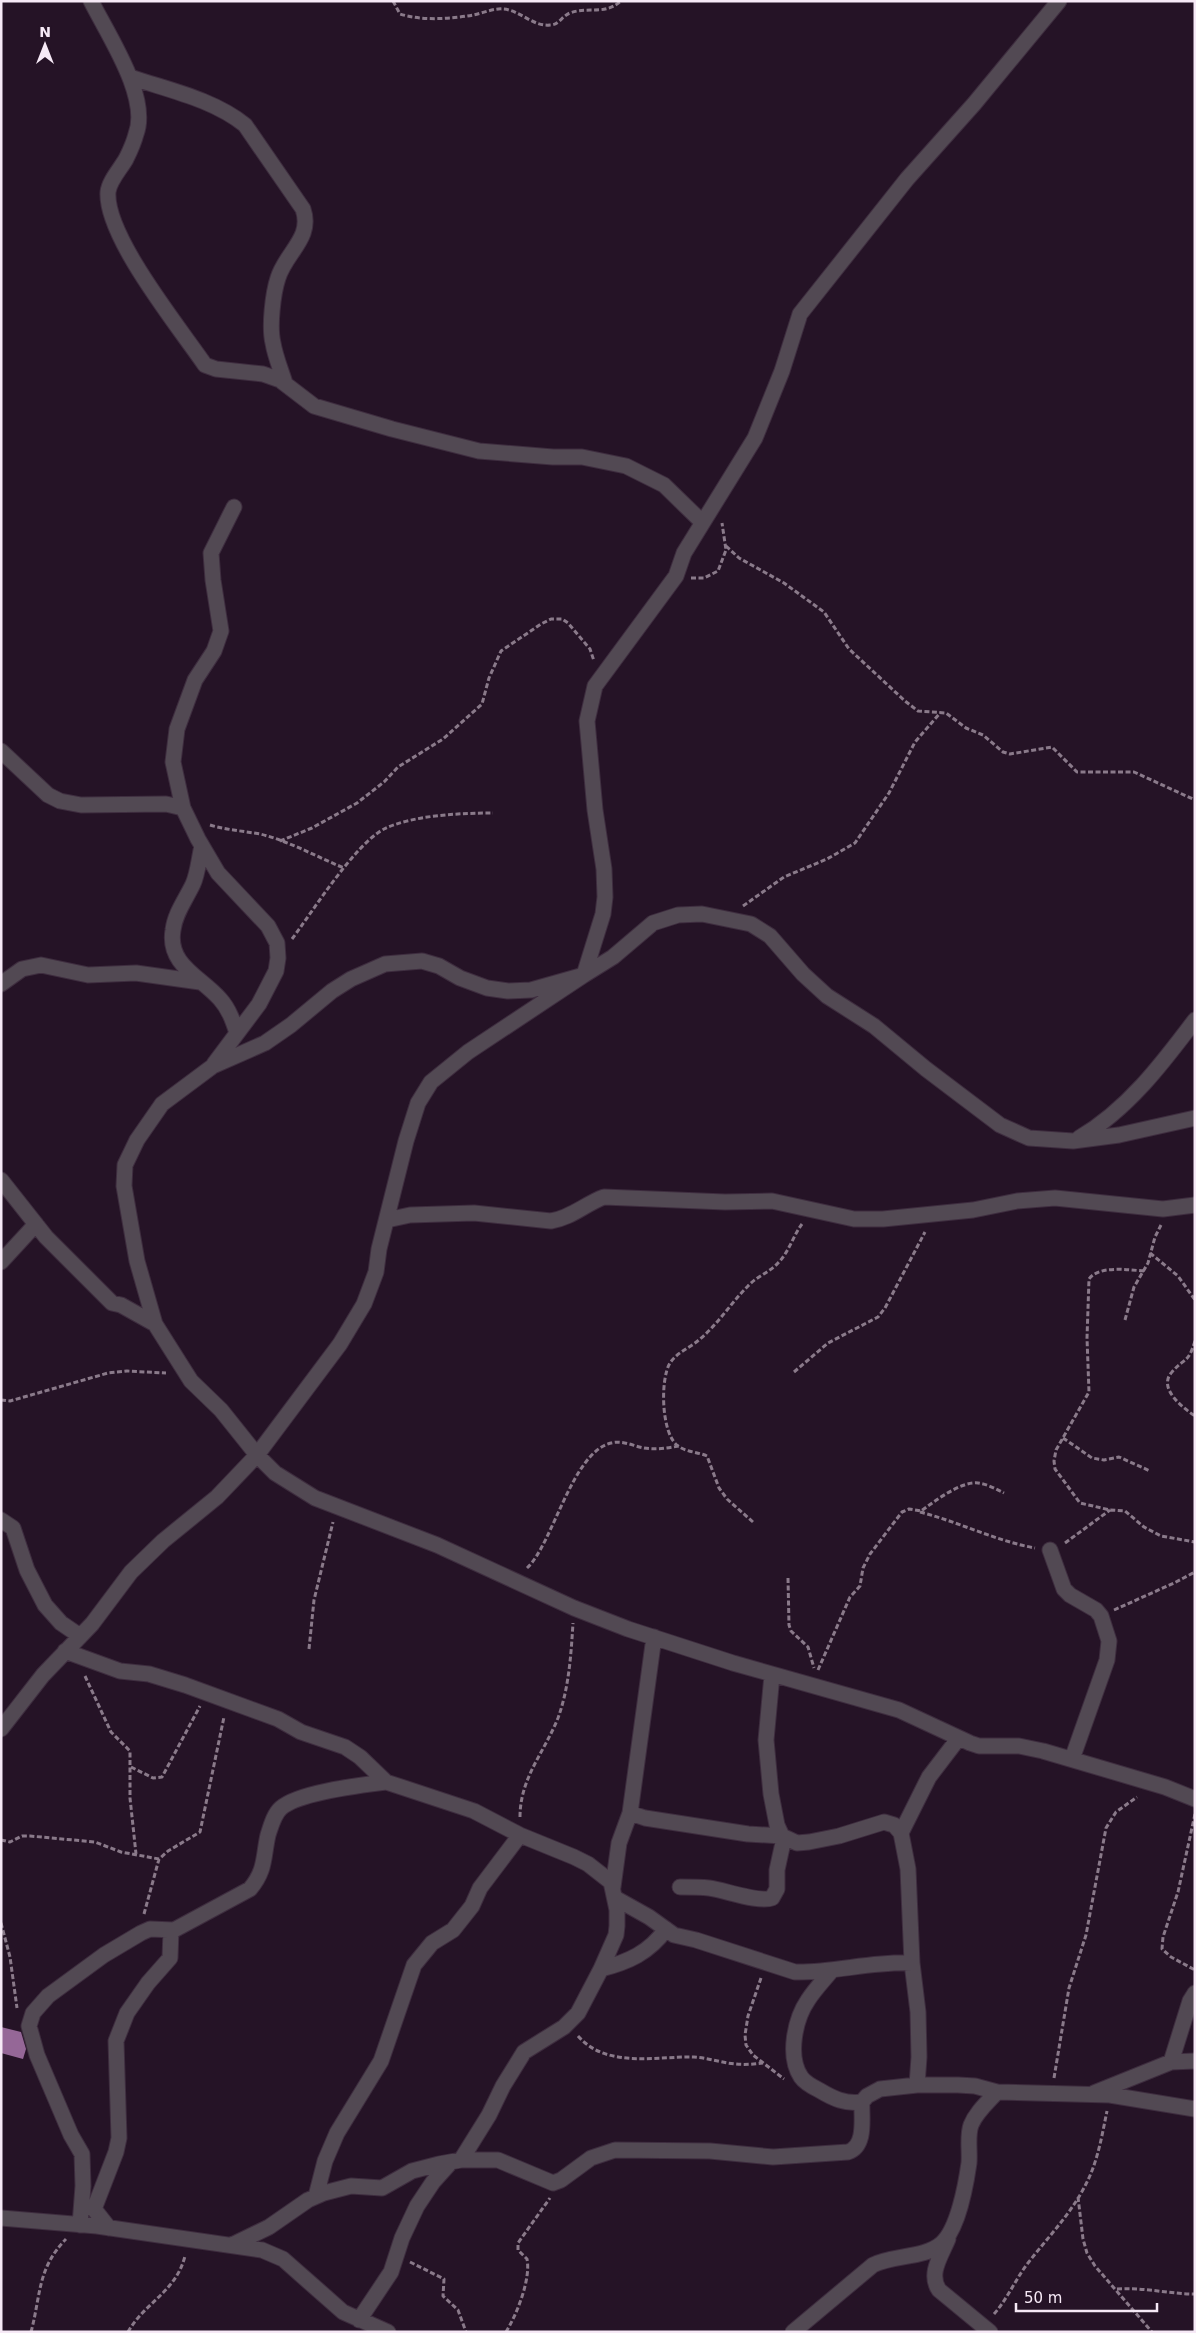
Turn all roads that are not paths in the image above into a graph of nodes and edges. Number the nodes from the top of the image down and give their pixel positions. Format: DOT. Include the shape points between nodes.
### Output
graph roads {
  1 [pos="91,1"];
  2 [pos="1060,1"];
  3 [pos="130,77"];
  4 [pos="284,383"];
  5 [pos="234,506"];
  6 [pos="702,522"];
  7 [pos="1,751"];
  8 [pos="185,813"];
  9 [pos="202,846"];
  10 [pos="584,975"];
  11 [pos="200,982"];
  12 [pos="1,984"];
  13 [pos="1195,1020"];
  14 [pos="237,1034"];
  15 [pos="213,1066"];
  16 [pos="1195,1118"];
  17 [pos="1073,1141"];
  18 [pos="1,1180"];
  19 [pos="1195,1205"];
  20 [pos="386,1220"];
  21 [pos="36,1224"];
  22 [pos="1,1262"];
  23 [pos="155,1324"];
  24 [pos="257,1455"];
  25 [pos="1,1520"];
  26 [pos="1050,1550"];
  27 [pos="80,1636"];
  28 [pos="654,1637"];
  29 [pos="70,1653"];
  30 [pos="772,1675"];
  31 [pos="1,1728"];
  32 [pos="958,1739"];
  33 [pos="1072,1759"];
  34 [pos="386,1782"];
  35 [pos="1195,1799"];
  36 [pos="630,1812"];
  37 [pos="901,1832"];
  38 [pos="520,1835"];
  39 [pos="783,1837"];
  40 [pos="680,1887"];
  41 [pos="614,1892"];
  42 [pos="666,1929"];
  43 [pos="171,1930"];
  44 [pos="912,1963"];
  45 [pos="601,1969"];
  46 [pos="832,1970"];
  47 [pos="1195,1993"];
  48 [pos="1171,2062"];
  49 [pos="1195,2062"];
  50 [pos="917,2085"];
  51 [pos="997,2092"];
  52 [pos="1093,2094"];
  53 [pos="862,2102"];
  54 [pos="1195,2109"];
  55 [pos="456,2161"];
  56 [pos="316,2196"];
  57 [pos="1,2218"];
  58 [pos="80,2224"];
  59 [pos="109,2228"];
  60 [pos="950,2234"];
  61 [pos="232,2245"];
  62 [pos="359,2320"];
  63 [pos="388,2332"];
  64 [pos="793,2332"];
  65 [pos="990,2332"];
  1 -- 3 [label="street"];
  2 -- 6 [label="street" via="907,179 800,314 782,371 754,438"];
  3 -- 4 [label="street" via="140,106 137,132 108,190 123,243 159,301 206,364 216,369 263,374"];
  3 -- 4 [label="street" via="210,105 245,125 303,209 307,221 304,233 278,279 272,327 272,342"];
  4 -- 6 [label="street" via="314,406 479,452 582,457 626,466 664,485"];
  5 -- 8 [label="street" via="211,552 221,631 214,651 195,680 177,729 173,762"];
  6 -- 10 [label="street" via="674,580 594,686 587,721 605,897"];
  7 -- 8 [label="street" via="48,795 60,801 81,805 166,804"];
  8 -- 9 [label="street"];
  9 -- 11 [label="street" via="194,882 172,931 173,949 183,967"];
  9 -- 14 [label="street" via="218,873 268,926 277,943 276,972 260,1004"];
  10 -- 15 [label="street" via="530,990 508,991 487,988 422,961 385,964 332,991 265,1043"];
  10 -- 17 [label="street" via="613,957 653,923 678,915 702,914 751,924 770,936 827,996 874,1026 1000,1125 1029,1138"];
  10 -- 20 [label="street" via="468,1052 431,1082 418,1103"];
  11 -- 12 [label="street" via="136,973 88,975 41,965 22,969"];
  11 -- 14 [label="street" via="220,999"];
  13 -- 17 [label="street" via="1155,1072 1107,1120"];
  14 -- 15 [label="street"];
  15 -- 23 [label="street" via="162,1104 137,1140 125,1166 124,1186 137,1261"];
  16 -- 17 [label="street" via="1119,1135"];
  18 -- 21 [label="street"];
  19 -- 20 [label="street" via="1163,1209 1055,1198 973,1210 854,1219 772,1200 725,1202 604,1197 551,1222 474,1213"];
  20 -- 24 [label="street" via="376,1272 364,1304 340,1344"];
  21 -- 22 [label="street"];
  21 -- 23 [label="street" via="112,1302"];
  23 -- 24 [label="street" via="191,1381 222,1410"];
  24 -- 27 [label="street" via="217,1497 162,1541 131,1572"];
  24 -- 28 [label="street" via="275,1473 315,1498 437,1545 574,1608"];
  25 -- 27 [label="street" via="12,1528 27,1570 45,1605 61,1623"];
  26 -- 33 [label="street" via="1066,1593 1096,1610 1109,1641 1109,1651"];
  27 -- 29 [label="street"];
  28 -- 30 [label="street"];
  28 -- 36 [label="street"];
  29 -- 31 [label="street" via="43,1674"];
  29 -- 34 [label="street" via="120,1671 149,1674 278,1719 300,1732 351,1750"];
  30 -- 32 [label="street" via="898,1710"];
  30 -- 39 [label="street" via="766,1740 770,1794"];
  32 -- 33 [label="street" via="980,1746 1019,1746"];
  32 -- 37 [label="street" via="929,1777"];
  33 -- 35 [label="street"];
  34 -- 38 [label="street" via="474,1811"];
  34 -- 43 [label="street" via="322,1793 283,1806 271,1826 262,1871 250,1888"];
  36 -- 39 [label="street" via="645,1818"];
  36 -- 41 [label="street" via="619,1843"];
  37 -- 39 [label="street" via="884,1822 809,1842 797,1843"];
  37 -- 44 [label="street" via="908,1869"];
  38 -- 41 [label="street" via="588,1864 605,1877"];
  38 -- 56 [label="street" via="453,1930 432,1943 414,1964 381,2061 337,2133 325,2161"];
  39 -- 40 [label="street" via="772,1898 761,1900 708,1888"];
  41 -- 42 [label="street"];
  41 -- 45 [label="street" via="616,1935"];
  42 -- 45 [label="street" via="641,1954"];
  42 -- 46 [label="street" via="795,1972"];
  43 -- 58 [label="street" via="150,1929 140,1933 48,1996 30,2020 37,2055 82,2154"];
  43 -- 59 [label="street" via="170,1958 127,2013 116,2041 119,2138 94,2209"];
  44 -- 46 [label="street" via="888,1961"];
  44 -- 50 [label="street" via="918,2012"];
  45 -- 55 [label="street" via="578,2013 524,2052 489,2115"];
  46 -- 53 [label="street" via="807,2001 795,2034 796,2062 808,2084 842,2102"];
  47 -- 48 [label="street"];
  48 -- 49 [label="street"];
  48 -- 52 [label="street"];
  50 -- 51 [label="street" via="975,2086"];
  50 -- 53 [label="street" via="880,2089"];
  51 -- 52 [label="street"];
  51 -- 60 [label="street" via="970,2127 969,2162 962,2200"];
  52 -- 54 [label="street"];
  53 -- 55 [label="street" via="863,2125 857,2145 848,2152 773,2157 710,2151 615,2150 591,2158 561,2180 550,2183 498,2160"];
  55 -- 56 [label="street" via="412,2171 382,2188 351,2186"];
  55 -- 62 [label="street" via="433,2182 417,2206 391,2272"];
  56 -- 61 [label="street" via="270,2227"];
  57 -- 58 [label="street"];
  58 -- 59 [label="street"];
  59 -- 61 [label="street"];
  60 -- 64 [label="street" via="941,2245 929,2251 885,2258 872,2265"];
  60 -- 65 [label="street" via="936,2266 935,2285"];
  61 -- 62 [label="street" via="262,2250 283,2259 343,2312"];
  62 -- 63 [label="street"];
}
